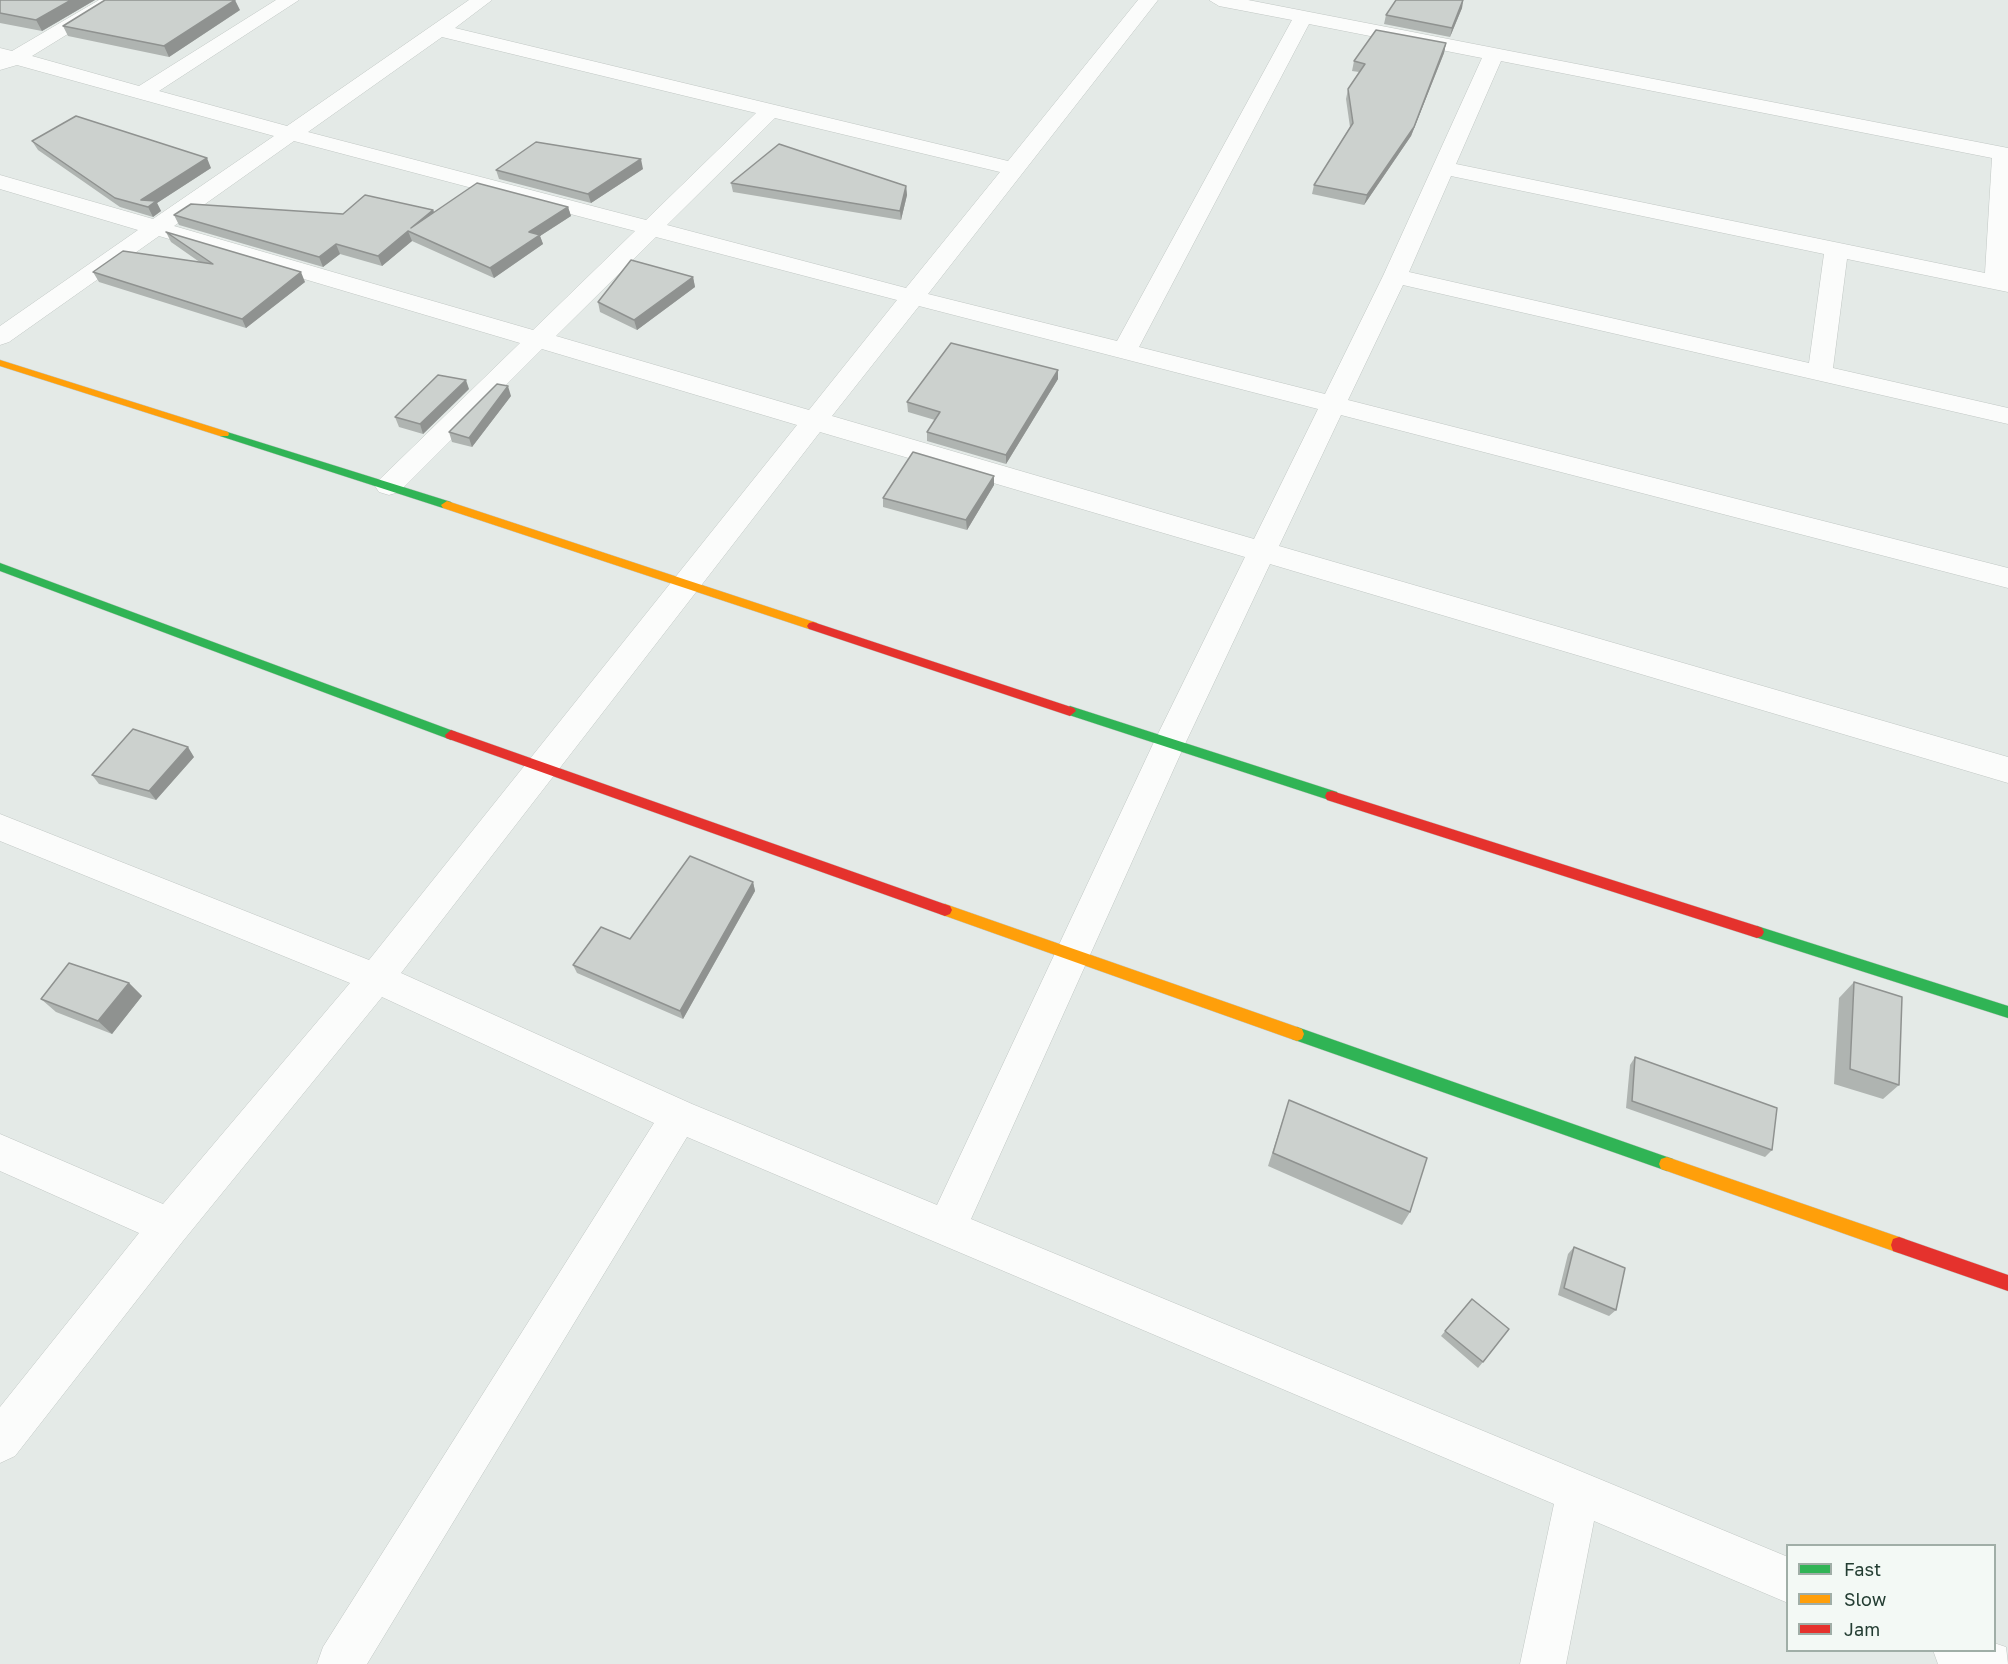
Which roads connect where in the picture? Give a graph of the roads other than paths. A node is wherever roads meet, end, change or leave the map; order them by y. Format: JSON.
{"nodes":[{"id":1,"x":113,"y":0,"type":"edge"},
{"id":2,"x":289,"y":0,"type":"edge"},
{"id":3,"x":482,"y":0,"type":"edge"},
{"id":4,"x":1148,"y":0,"type":"edge"},
{"id":5,"x":1219,"y":0,"type":"edge"},
{"id":6,"x":1303,"y":16,"type":"junction"},
{"id":7,"x":438,"y":30,"type":"junction"},
{"id":8,"x":1494,"y":54,"type":"junction"},
{"id":9,"x":5,"y":60,"type":"edge"},
{"id":10,"x":143,"y":92,"type":"junction"},
{"id":11,"x":770,"y":111,"type":"junction"},
{"id":12,"x":288,"y":133,"type":"junction"},
{"id":13,"x":2006,"y":154,"type":"edge"},
{"id":14,"x":1444,"y":168,"type":"junction"},
{"id":15,"x":1014,"y":169,"type":"junction"},
{"id":16,"x":0,"y":182,"type":"edge"},
{"id":17,"x":155,"y":226,"type":"junction"},
{"id":18,"x":649,"y":228,"type":"junction"},
{"id":19,"x":1836,"y":249,"type":"junction"},
{"id":20,"x":1395,"y":276,"type":"junction"},
{"id":21,"x":2002,"y":284,"type":"edge"},
{"id":22,"x":913,"y":297,"type":"junction"},
{"id":23,"x":0,"y":337,"type":"edge"},
{"id":24,"x":538,"y":341,"type":"junction"},
{"id":25,"x":1124,"y":351,"type":"junction"},
{"id":26,"x":0,"y":363,"type":"edge"},
{"id":27,"x":1820,"y":373,"type":"junction"},
{"id":28,"x":1335,"y":404,"type":"junction"},
{"id":29,"x":2008,"y":416,"type":"edge"},
{"id":30,"x":816,"y":419,"type":"junction"},
{"id":31,"x":389,"y":486,"type":"junction"},
{"id":32,"x":1263,"y":550,"type":"junction"},
{"id":33,"x":0,"y":567,"type":"edge"},
{"id":34,"x":2008,"y":578,"type":"edge"},
{"id":35,"x":685,"y":585,"type":"junction"},
{"id":36,"x":1169,"y":744,"type":"junction"},
{"id":37,"x":539,"y":768,"type":"junction"},
{"id":38,"x":2008,"y":770,"type":"edge"},
{"id":39,"x":0,"y":827,"type":"edge"},
{"id":40,"x":1074,"y":955,"type":"junction"},
{"id":41,"x":376,"y":978,"type":"junction"},
{"id":42,"x":2008,"y":1012,"type":"edge"},
{"id":43,"x":679,"y":1116,"type":"junction"},
{"id":44,"x":0,"y":1152,"type":"edge"},
{"id":45,"x":169,"y":1227,"type":"junction"},
{"id":46,"x":946,"y":1229,"type":"junction"},
{"id":47,"x":2008,"y":1282,"type":"edge"},
{"id":48,"x":0,"y":1441,"type":"edge"},
{"id":49,"x":1578,"y":1493,"type":"junction"},
{"id":50,"x":1786,"y":1579,"type":"edge"},
{"id":51,"x":1961,"y":1652,"type":"edge"},
{"id":52,"x":340,"y":1664,"type":"edge"},
{"id":53,"x":1543,"y":1664,"type":"edge"},
{"id":54,"x":1989,"y":1664,"type":"edge"}],
"edges":[{"from":1,"to":9,"type":"street"},
{"from":2,"to":10,"type":"street"},
{"from":3,"to":7,"type":"street"},
{"from":4,"to":15,"type":"street"},
{"from":5,"to":6,"type":"street"},
{"from":6,"to":8,"type":"street"},
{"from":6,"to":25,"type":"street"},
{"from":7,"to":11,"type":"street"},
{"from":7,"to":12,"type":"street"},
{"from":8,"to":13,"type":"street"},
{"from":8,"to":14,"type":"street"},
{"from":9,"to":10,"type":"street"},
{"from":10,"to":12,"type":"street"},
{"from":11,"to":15,"type":"street"},
{"from":11,"to":18,"type":"street"},
{"from":12,"to":17,"type":"street"},
{"from":12,"to":18,"type":"street"},
{"from":13,"to":21,"type":"street"},
{"from":14,"to":19,"type":"street"},
{"from":14,"to":20,"type":"street"},
{"from":15,"to":22,"type":"street"},
{"from":16,"to":17,"type":"street"},
{"from":17,"to":23,"type":"street"},
{"from":17,"to":24,"type":"street"},
{"from":18,"to":22,"type":"street"},
{"from":18,"to":24,"type":"street"},
{"from":19,"to":21,"type":"street"},
{"from":19,"to":27,"type":"street"},
{"from":20,"to":27,"type":"street"},
{"from":20,"to":28,"type":"street"},
{"from":22,"to":25,"type":"street"},
{"from":22,"to":30,"type":"street"},
{"from":24,"to":30,"type":"street"},
{"from":24,"to":31,"type":"street"},
{"from":25,"to":28,"type":"street"},
{"from":26,"to":31,"type":"street"},
{"from":27,"to":29,"type":"street"},
{"from":28,"to":32,"type":"street"},
{"from":28,"to":34,"type":"street"},
{"from":30,"to":32,"type":"street"},
{"from":30,"to":35,"type":"street"},
{"from":31,"to":35,"type":"street"},
{"from":32,"to":36,"type":"street"},
{"from":32,"to":38,"type":"street"},
{"from":33,"to":37,"type":"street"},
{"from":35,"to":36,"type":"street"},
{"from":35,"to":37,"type":"street"},
{"from":36,"to":40,"type":"street"},
{"from":36,"to":42,"type":"street"},
{"from":37,"to":40,"type":"street"},
{"from":37,"to":41,"type":"street"},
{"from":39,"to":41,"type":"street"},
{"from":40,"to":46,"type":"street"},
{"from":40,"to":47,"type":"street"},
{"from":41,"to":43,"type":"street"},
{"from":41,"to":45,"type":"street"},
{"from":43,"to":46,"type":"street"},
{"from":43,"to":52,"type":"street"},
{"from":44,"to":45,"type":"street"},
{"from":45,"to":48,"type":"street"},
{"from":46,"to":49,"type":"street"},
{"from":49,"to":50,"type":"street"},
{"from":49,"to":53,"type":"street"},
{"from":51,"to":54,"type":"street"}]}
